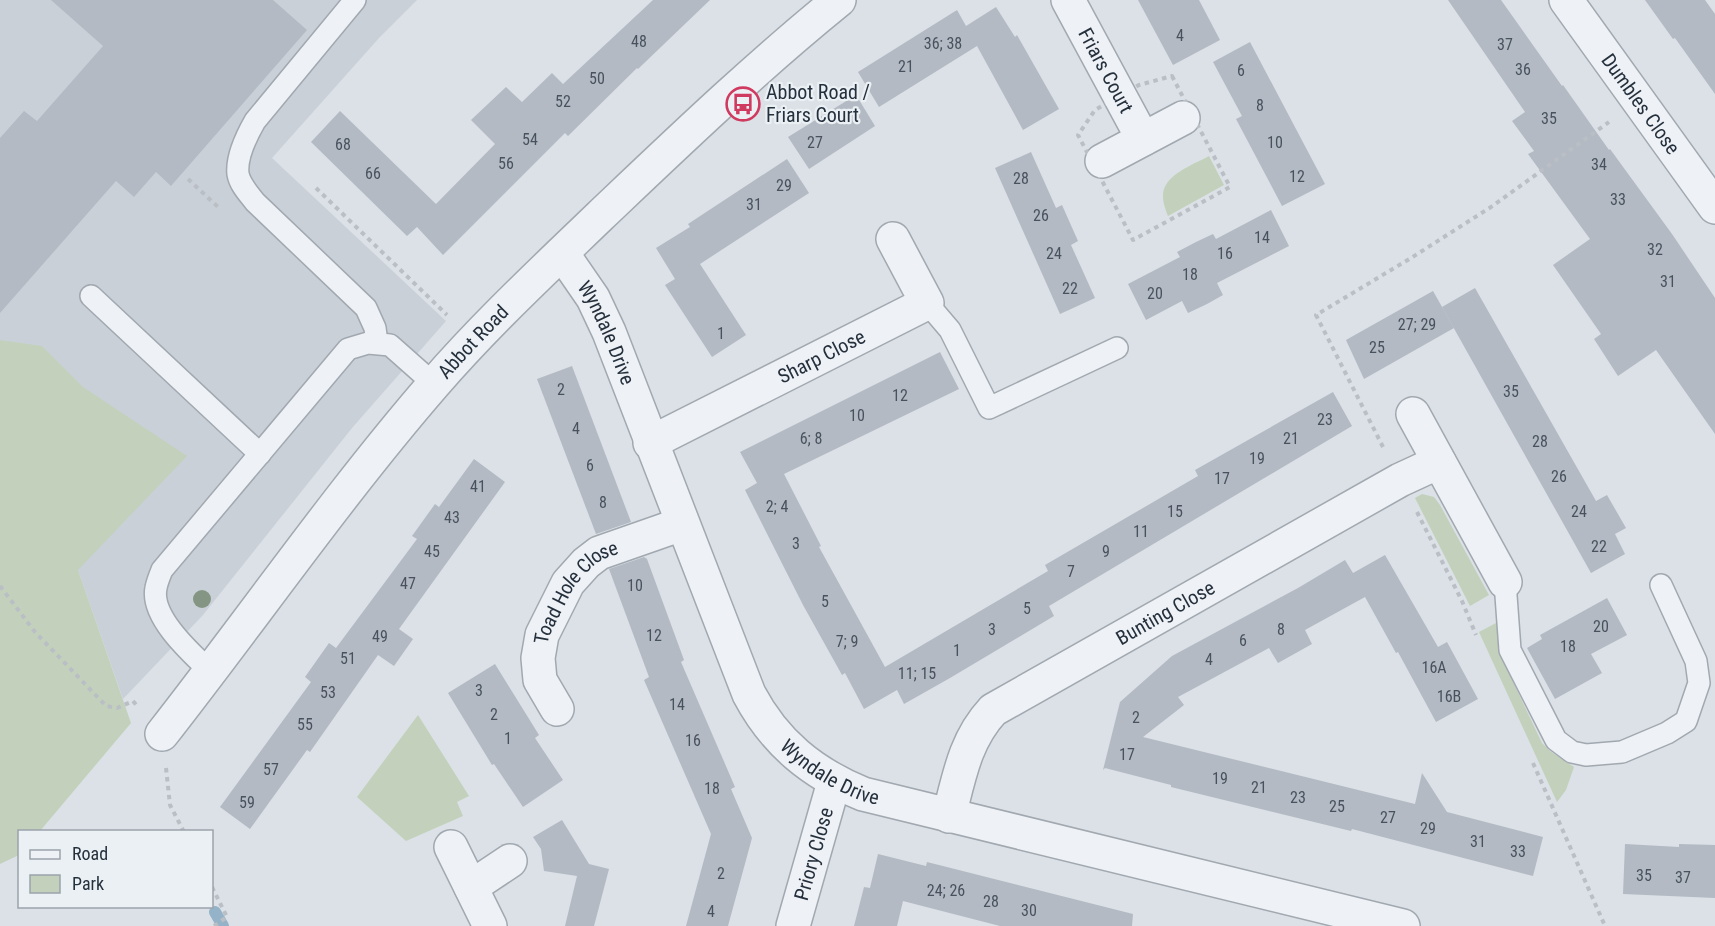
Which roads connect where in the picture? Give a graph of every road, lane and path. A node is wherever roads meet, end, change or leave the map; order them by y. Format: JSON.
{"nodes":[{"id":1,"x":355,"y":0,"type":"edge"},
{"id":2,"x":839,"y":0,"type":"edge"},
{"id":3,"x":1068,"y":0,"type":"edge"},
{"id":4,"x":1566,"y":0,"type":"edge"},
{"id":5,"x":1639,"y":101,"type":"junction"},
{"id":6,"x":1183,"y":118,"type":"dead end"},
{"id":7,"x":1143,"y":139,"type":"junction"},
{"id":8,"x":1102,"y":161,"type":"dead end"},
{"id":9,"x":316,"y":188,"type":"dead end"},
{"id":10,"x":1715,"y":207,"type":"edge"},
{"id":11,"x":893,"y":239,"type":"dead end"},
{"id":12,"x":562,"y":253,"type":"junction"},
{"id":13,"x":91,"y":296,"type":"dead end"},
{"id":14,"x":927,"y":303,"type":"junction"},
{"id":15,"x":474,"y":341,"type":"junction"},
{"id":16,"x":377,"y":343,"type":"junction"},
{"id":17,"x":1117,"y":348,"type":"dead end"},
{"id":18,"x":434,"y":384,"type":"junction"},
{"id":19,"x":1413,"y":414,"type":"dead end"},
{"id":20,"x":650,"y":443,"type":"junction"},
{"id":21,"x":260,"y":454,"type":"junction"},
{"id":22,"x":1439,"y":462,"type":"junction"},
{"id":23,"x":1400,"y":480,"type":"junction"},
{"id":24,"x":682,"y":524,"type":"junction"},
{"id":25,"x":1505,"y":582,"type":"joint"},
{"id":26,"x":1661,"y":585,"type":"dead end"},
{"id":27,"x":0,"y":586,"type":"edge"},
{"id":28,"x":1476,"y":636,"type":"dead end"},
{"id":29,"x":211,"y":672,"type":"junction"},
{"id":30,"x":557,"y":709,"type":"dead end"},
{"id":31,"x":162,"y":734,"type":"junction"},
{"id":32,"x":1529,"y":753,"type":"dead end"},
{"id":33,"x":834,"y":782,"type":"junction"},
{"id":34,"x":949,"y":816,"type":"junction"},
{"id":35,"x":182,"y":830,"type":"edge"},
{"id":36,"x":451,"y":847,"type":"dead end"},
{"id":37,"x":510,"y":861,"type":"dead end"},
{"id":38,"x":471,"y":887,"type":"junction"},
{"id":39,"x":213,"y":889,"type":"edge"},
{"id":40,"x":215,"y":924,"type":"edge"},
{"id":41,"x":490,"y":926,"type":"edge"},
{"id":42,"x":793,"y":926,"type":"edge"},
{"id":43,"x":1403,"y":926,"type":"edge"},
{"id":44,"x":1605,"y":926,"type":"edge"}],
"edges":[{"from":1,"to":16,"type":"lane"},
{"from":2,"to":12,"type":"street","name":"Abbot Road"},
{"from":3,"to":7,"type":"street","name":"Friars Court"},
{"from":4,"to":5,"type":"street","name":"Dumbles Close"},
{"from":5,"to":10,"type":"street","name":"Dumbles Close"},
{"from":5,"to":23,"type":"path"},
{"from":6,"to":7,"type":"street"},
{"from":7,"to":8,"type":"street"},
{"from":9,"to":15,"type":"path"},
{"from":11,"to":14,"type":"street"},
{"from":12,"to":15,"type":"street","name":"Abbot Road"},
{"from":12,"to":20,"type":"street","name":"Wyndale Drive"},
{"from":13,"to":21,"type":"lane"},
{"from":14,"to":17,"type":"lane"},
{"from":14,"to":20,"type":"street","name":"Sharp Close"},
{"from":15,"to":18,"type":"street","name":"Abbot Road"},
{"from":16,"to":18,"type":"lane"},
{"from":16,"to":21,"type":"lane"},
{"from":18,"to":29,"type":"street","name":"Abbot Road"},
{"from":19,"to":22,"type":"street"},
{"from":20,"to":24,"type":"street","name":"Wyndale Drive"},
{"from":21,"to":29,"type":"lane"},
{"from":22,"to":23,"type":"street","name":"Bunting Close"},
{"from":22,"to":25,"type":"street"},
{"from":23,"to":28,"type":"path"},
{"from":23,"to":34,"type":"street","name":"Bunting Close"},
{"from":24,"to":30,"type":"street","name":"Toad Hole Close"},
{"from":24,"to":33,"type":"street","name":"Wyndale Drive"},
{"from":25,"to":26,"type":"lane"},
{"from":27,"to":31,"type":"path"},
{"from":29,"to":31,"type":"street","name":"Abbot Road"},
{"from":31,"to":35,"type":"path"},
{"from":32,"to":44,"type":"path"},
{"from":33,"to":34,"type":"street","name":"Wyndale Drive"},
{"from":33,"to":42,"type":"street","name":"Priory Close"},
{"from":34,"to":43,"type":"street","name":"Wyndale Drive"},
{"from":36,"to":38,"type":"street"},
{"from":37,"to":38,"type":"street"},
{"from":38,"to":41,"type":"street"},
{"from":39,"to":40,"type":"path"}]}
